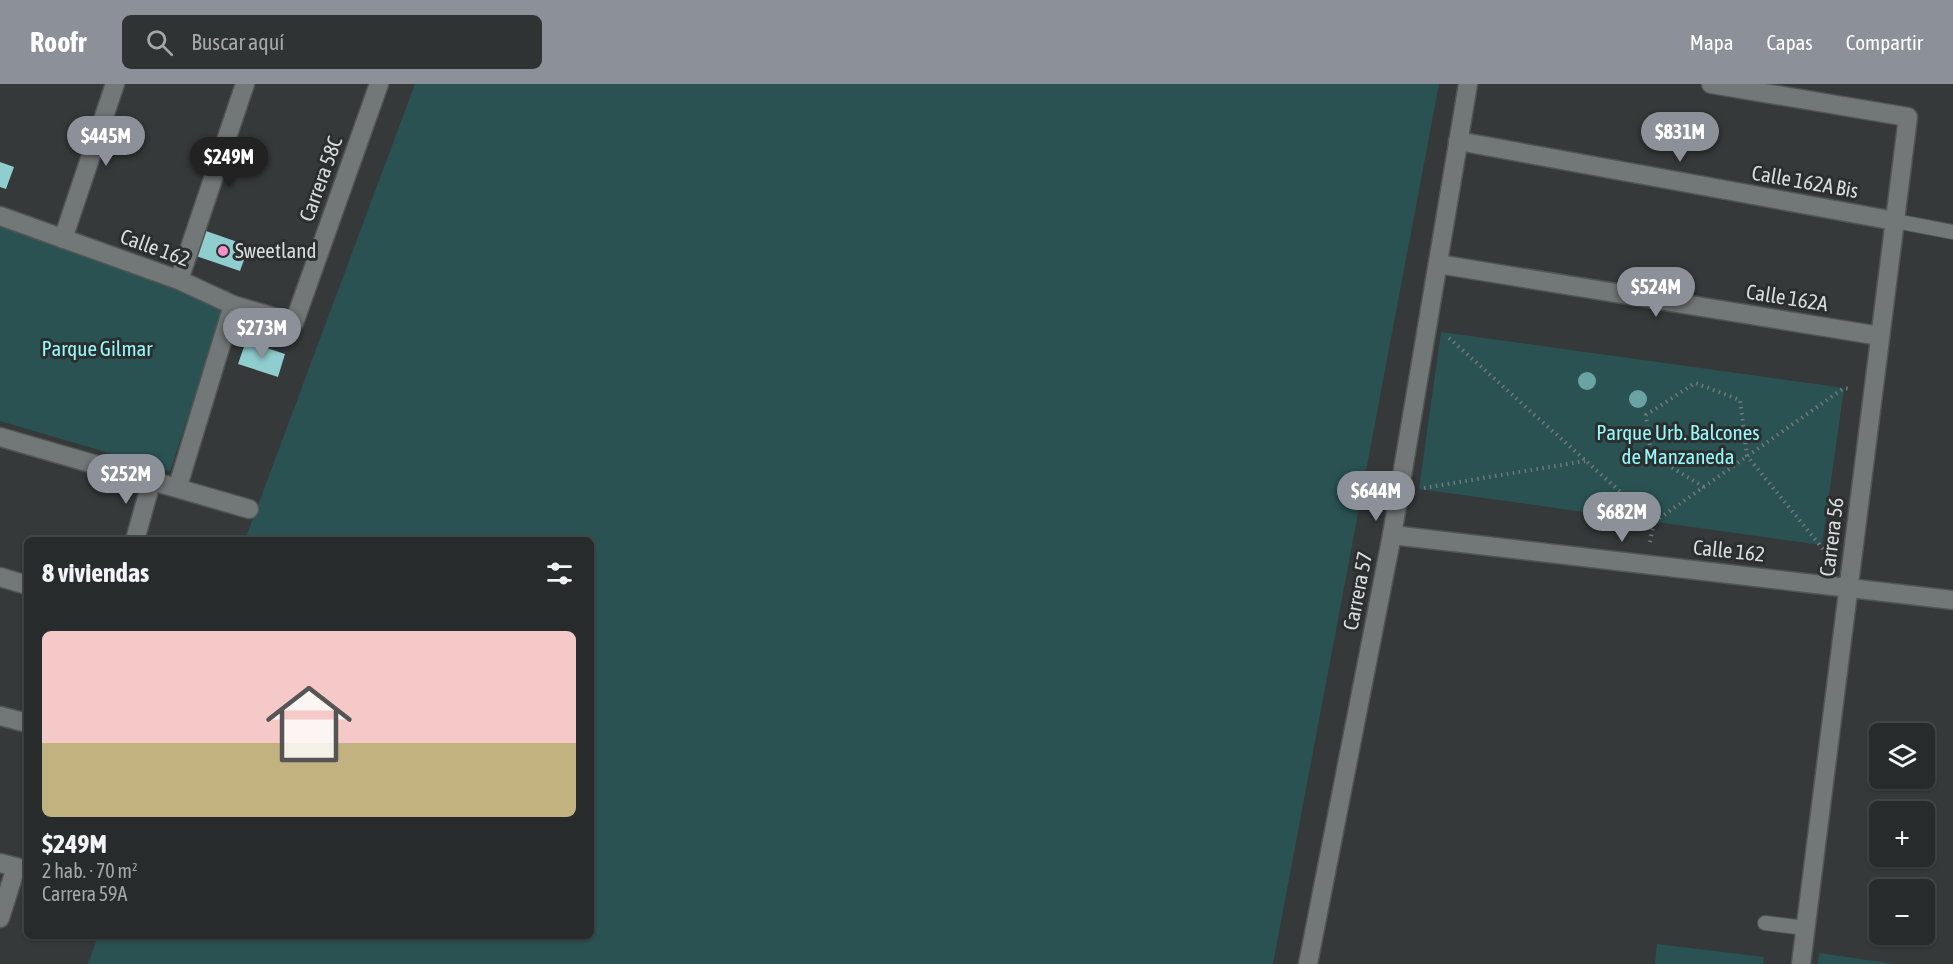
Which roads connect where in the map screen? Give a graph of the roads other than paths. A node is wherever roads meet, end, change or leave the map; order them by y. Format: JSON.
{"nodes":[{"id":1,"x":115,"y":84,"type":"edge"},
{"id":2,"x":245,"y":84,"type":"edge"},
{"id":3,"x":379,"y":84,"type":"edge"},
{"id":4,"x":1468,"y":84,"type":"edge"},
{"id":5,"x":1711,"y":84,"type":"edge"},
{"id":6,"x":1458,"y":141,"type":"junction"},
{"id":7,"x":0,"y":216,"type":"edge"},
{"id":8,"x":1895,"y":221,"type":"junction"},
{"id":9,"x":1953,"y":232,"type":"edge"},
{"id":10,"x":63,"y":239,"type":"junction"},
{"id":11,"x":1438,"y":264,"type":"junction"},
{"id":12,"x":179,"y":280,"type":"junction"},
{"id":13,"x":233,"y":305,"type":"junction"},
{"id":14,"x":294,"y":323,"type":"joint"},
{"id":15,"x":1880,"y":336,"type":"junction"},
{"id":16,"x":0,"y":437,"type":"edge"},
{"id":17,"x":152,"y":479,"type":"junction"},
{"id":18,"x":178,"y":486,"type":"junction"},
{"id":19,"x":249,"y":508,"type":"dead end"},
{"id":20,"x":1392,"y":535,"type":"junction"},
{"id":21,"x":136,"y":537,"type":"edge"},
{"id":22,"x":0,"y":577,"type":"edge"},
{"id":23,"x":24,"y":584,"type":"edge"},
{"id":24,"x":1848,"y":587,"type":"junction"},
{"id":25,"x":1953,"y":600,"type":"edge"},
{"id":26,"x":0,"y":716,"type":"edge"},
{"id":27,"x":24,"y":722,"type":"edge"},
{"id":28,"x":14,"y":866,"type":"edge"},
{"id":29,"x":0,"y":918,"type":"edge"},
{"id":30,"x":1765,"y":923,"type":"dead end"},
{"id":31,"x":1805,"y":928,"type":"junction"},
{"id":32,"x":1308,"y":964,"type":"edge"},
{"id":33,"x":1801,"y":964,"type":"edge"}],
"edges":[{"from":1,"to":10,"type":"street"},
{"from":2,"to":12,"type":"street"},
{"from":3,"to":14,"type":"street","name":"Carrera 58C"},
{"from":4,"to":6,"type":"street","name":"Carrera 57"},
{"from":5,"to":8,"type":"street","name":"Carrera 56"},
{"from":6,"to":8,"type":"street","name":"Calle 162A Bis"},
{"from":6,"to":11,"type":"street","name":"Carrera 57"},
{"from":7,"to":10,"type":"street","name":"Calle 162"},
{"from":8,"to":9,"type":"lane"},
{"from":8,"to":15,"type":"street","name":"Carrera 56"},
{"from":10,"to":12,"type":"street","name":"Calle 162"},
{"from":11,"to":15,"type":"street","name":"Calle 162A"},
{"from":11,"to":20,"type":"street","name":"Carrera 57"},
{"from":12,"to":13,"type":"street","name":"Calle 162"},
{"from":13,"to":14,"type":"street","name":"Calle 162"},
{"from":13,"to":18,"type":"street"},
{"from":15,"to":24,"type":"street","name":"Carrera 56"},
{"from":16,"to":17,"type":"street"},
{"from":17,"to":18,"type":"street"},
{"from":17,"to":21,"type":"street"},
{"from":18,"to":19,"type":"street"},
{"from":20,"to":24,"type":"street","name":"Calle 162"},
{"from":20,"to":32,"type":"street","name":"Carrera 57"},
{"from":22,"to":23,"type":"street"},
{"from":24,"to":25,"type":"street","name":"Calle 162"},
{"from":24,"to":31,"type":"street","name":"Carrera 56"},
{"from":26,"to":27,"type":"street"},
{"from":28,"to":29,"type":"street"},
{"from":30,"to":31,"type":"lane"},
{"from":31,"to":33,"type":"street","name":"Carrera 56"}]}
